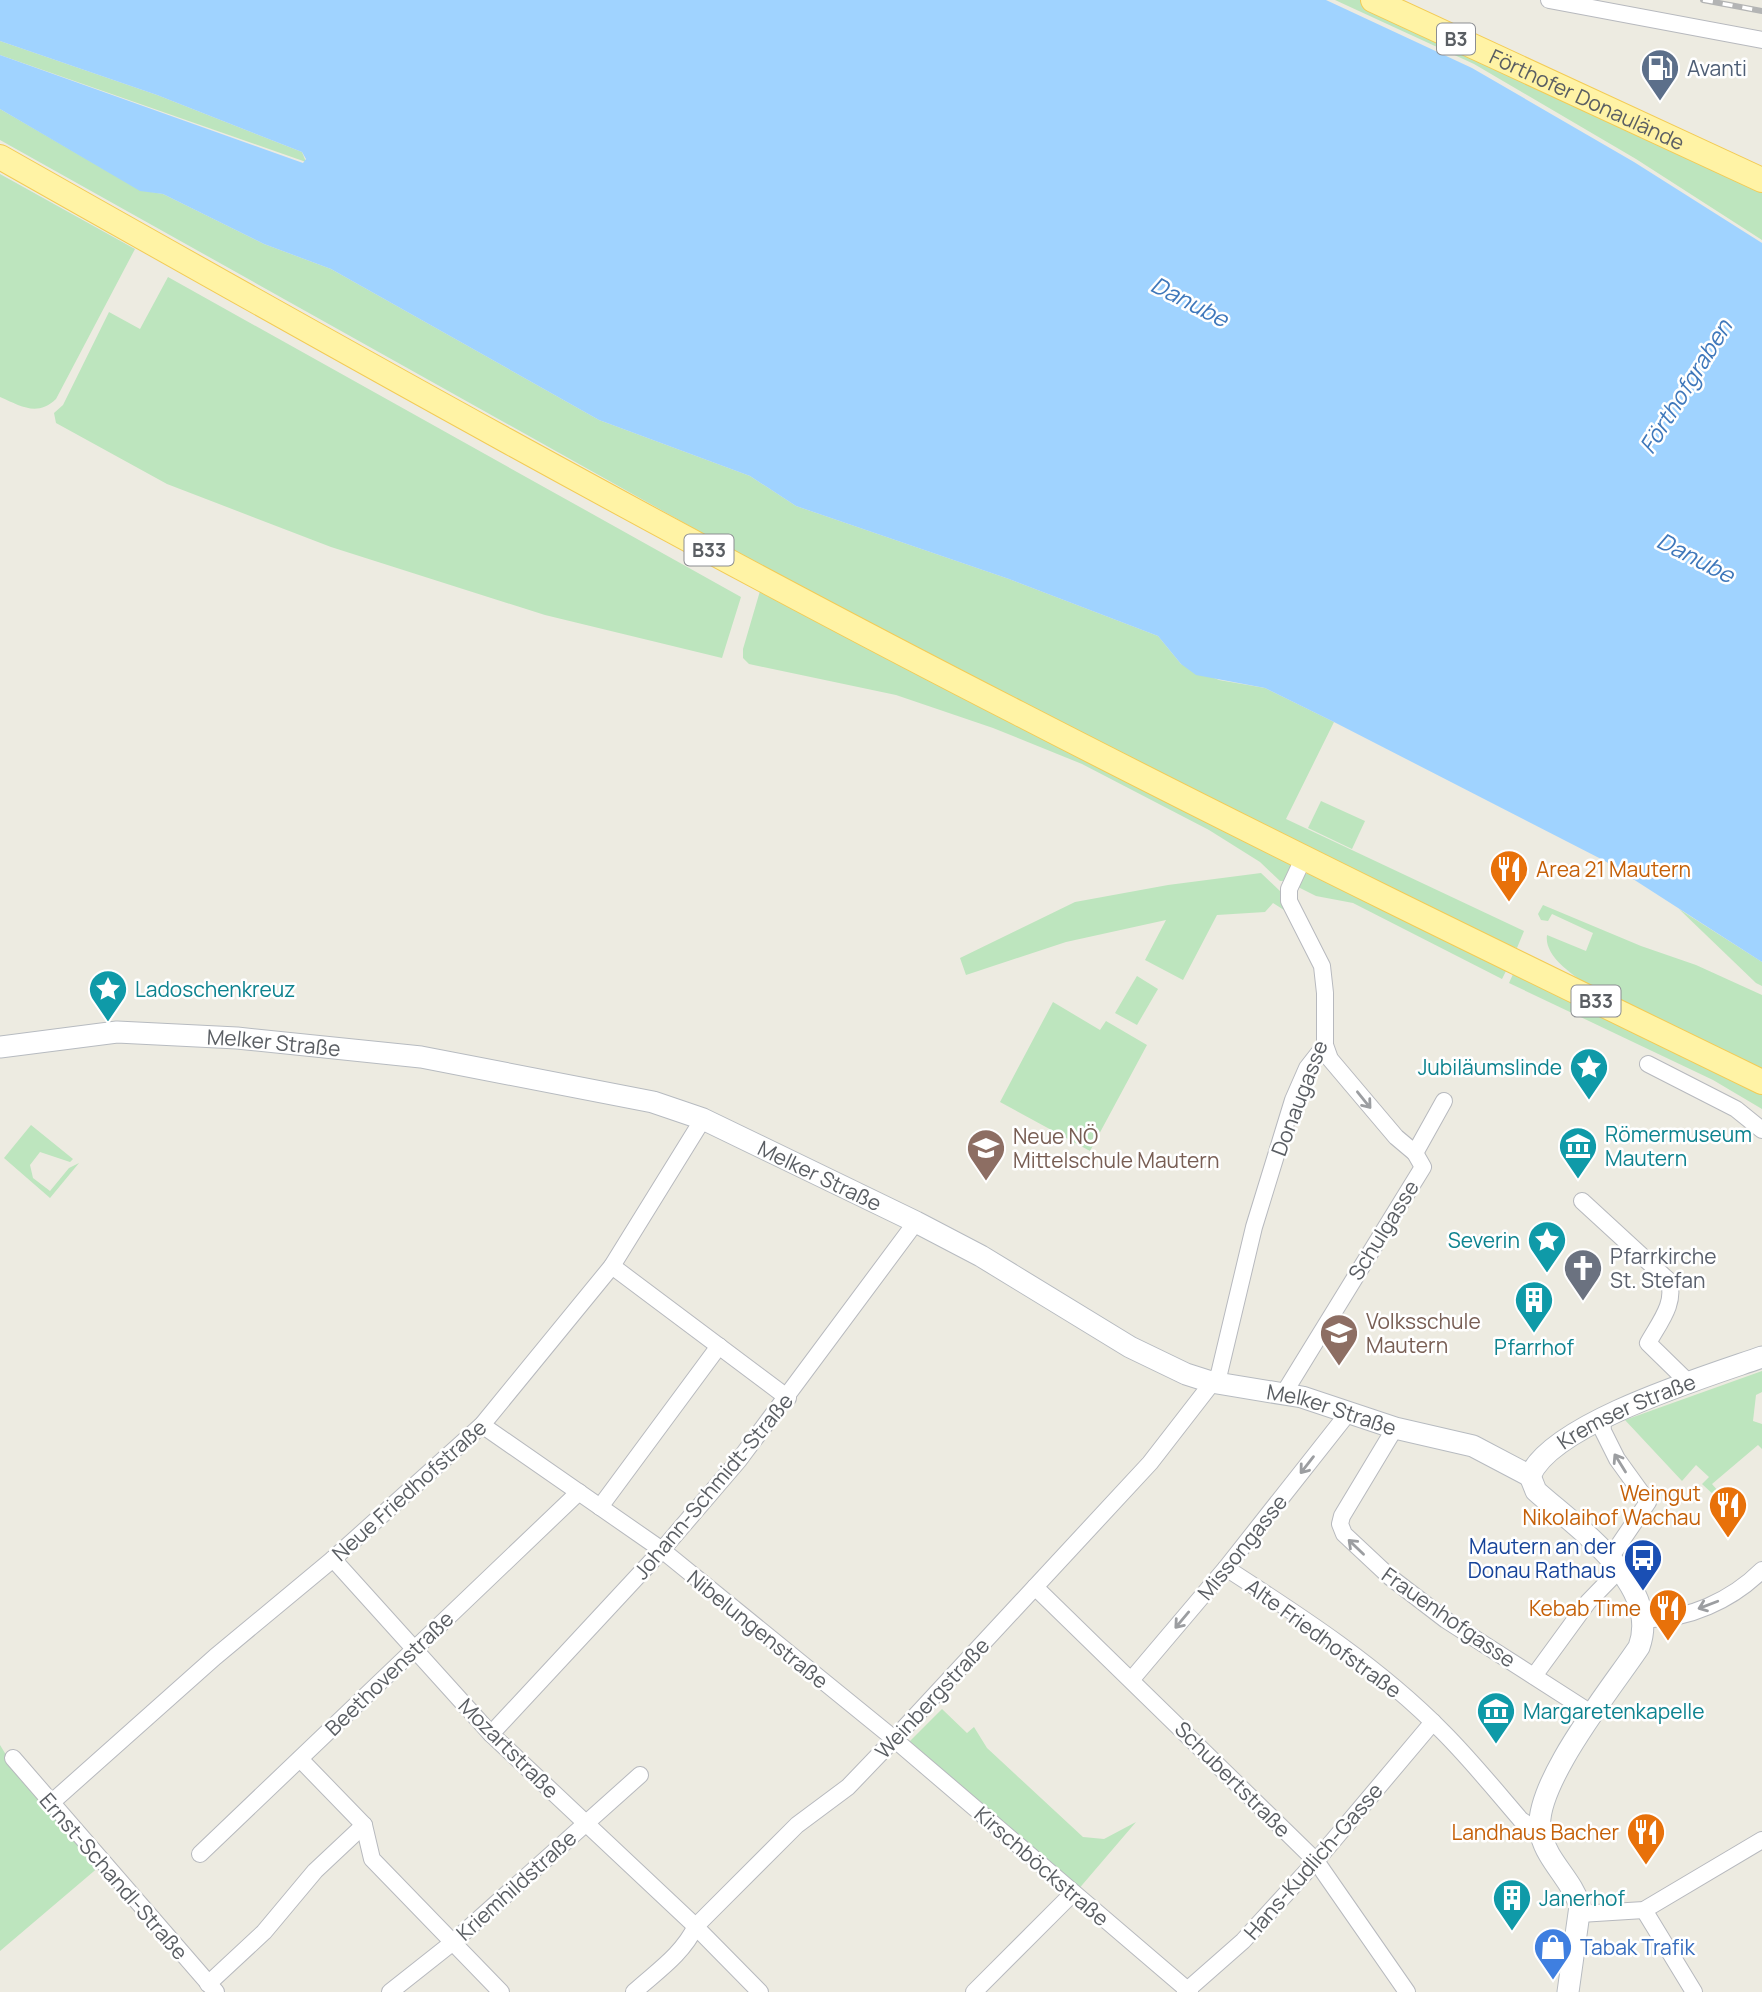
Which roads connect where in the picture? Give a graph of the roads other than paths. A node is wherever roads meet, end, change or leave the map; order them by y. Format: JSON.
{"nodes":[{"id":1,"x":1373,"y":0,"type":"edge"},
{"id":2,"x":1549,"y":0,"type":"edge"},
{"id":3,"x":1762,"y":40,"type":"edge"},
{"id":4,"x":0,"y":157,"type":"edge"},
{"id":5,"x":1762,"y":180,"type":"edge"},
{"id":6,"x":1304,"y":857,"type":"junction"},
{"id":7,"x":1325,"y":1045,"type":"junction"},
{"id":8,"x":0,"y":1046,"type":"edge"},
{"id":9,"x":1648,"y":1064,"type":"dead end"},
{"id":10,"x":1762,"y":1082,"type":"edge"},
{"id":11,"x":1444,"y":1101,"type":"dead end"},
{"id":12,"x":703,"y":1119,"type":"junction"},
{"id":13,"x":1762,"y":1130,"type":"edge"},
{"id":14,"x":1415,"y":1153,"type":"junction"},
{"id":15,"x":1582,"y":1201,"type":"dead end"},
{"id":16,"x":916,"y":1222,"type":"junction"},
{"id":17,"x":612,"y":1266,"type":"junction"},
{"id":18,"x":719,"y":1346,"type":"junction"},
{"id":19,"x":1762,"y":1348,"type":"edge"},
{"id":20,"x":1762,"y":1357,"type":"edge"},
{"id":21,"x":1738,"y":1366,"type":"junction"},
{"id":22,"x":1211,"y":1382,"type":"junction"},
{"id":23,"x":1690,"y":1384,"type":"junction"},
{"id":24,"x":1284,"y":1393,"type":"junction"},
{"id":25,"x":788,"y":1398,"type":"junction"},
{"id":26,"x":1349,"y":1412,"type":"junction"},
{"id":27,"x":1602,"y":1418,"type":"junction"},
{"id":28,"x":482,"y":1426,"type":"junction"},
{"id":29,"x":1395,"y":1428,"type":"junction"},
{"id":30,"x":1530,"y":1476,"type":"junction"},
{"id":31,"x":579,"y":1492,"type":"junction"},
{"id":32,"x":600,"y":1507,"type":"junction"},
{"id":33,"x":662,"y":1550,"type":"junction"},
{"id":34,"x":333,"y":1559,"type":"junction"},
{"id":35,"x":1615,"y":1564,"type":"junction"},
{"id":36,"x":1226,"y":1568,"type":"junction"},
{"id":37,"x":1762,"y":1570,"type":"edge"},
{"id":38,"x":1035,"y":1587,"type":"junction"},
{"id":39,"x":1644,"y":1619,"type":"junction"},
{"id":40,"x":414,"y":1648,"type":"junction"},
{"id":41,"x":1534,"y":1676,"type":"junction"},
{"id":42,"x":1132,"y":1679,"type":"junction"},
{"id":43,"x":1591,"y":1713,"type":"junction"},
{"id":44,"x":1433,"y":1722,"type":"junction"},
{"id":45,"x":491,"y":1734,"type":"junction"},
{"id":46,"x":894,"y":1739,"type":"junction"},
{"id":47,"x":13,"y":1758,"type":"dead end"},
{"id":48,"x":300,"y":1759,"type":"junction"},
{"id":49,"x":640,"y":1775,"type":"dead end"},
{"id":50,"x":51,"y":1803,"type":"junction"},
{"id":51,"x":585,"y":1823,"type":"junction"},
{"id":52,"x":364,"y":1825,"type":"junction"},
{"id":53,"x":1539,"y":1826,"type":"junction"},
{"id":54,"x":1762,"y":1840,"type":"edge"},
{"id":55,"x":200,"y":1854,"type":"dead end"},
{"id":56,"x":1316,"y":1861,"type":"junction"},
{"id":57,"x":1072,"y":1894,"type":"junction"},
{"id":58,"x":1644,"y":1910,"type":"junction"},
{"id":59,"x":1580,"y":1914,"type":"junction"},
{"id":60,"x":695,"y":1926,"type":"junction"},
{"id":61,"x":452,"y":1943,"type":"junction"},
{"id":62,"x":212,"y":1988,"type":"edge"},
{"id":63,"x":1187,"y":1991,"type":"edge"},
{"id":64,"x":390,"y":1992,"type":"edge"},
{"id":65,"x":501,"y":1992,"type":"edge"},
{"id":66,"x":634,"y":1992,"type":"edge"},
{"id":67,"x":760,"y":1992,"type":"edge"},
{"id":68,"x":974,"y":1992,"type":"edge"},
{"id":69,"x":1406,"y":1992,"type":"edge"},
{"id":70,"x":1568,"y":1992,"type":"edge"},
{"id":71,"x":1694,"y":1992,"type":"edge"}],
"edges":[{"from":1,"to":5,"type":"main road","name":"Förthofer Donaulände","number":"B3"},
{"from":2,"to":3,"type":"street"},
{"from":4,"to":6,"type":"main road","number":"B33"},
{"from":6,"to":7,"type":"street","name":"Donaugasse"},
{"from":6,"to":10,"type":"main road","number":"B33"},
{"from":7,"to":14,"type":"street","name":"Schulgasse","one_way":true},
{"from":7,"to":22,"type":"street","name":"Donaugasse"},
{"from":8,"to":12,"type":"street","name":"Melker Straße"},
{"from":9,"to":13,"type":"street"},
{"from":11,"to":14,"type":"street"},
{"from":12,"to":16,"type":"street","name":"Melker Straße"},
{"from":12,"to":17,"type":"street","name":"Neue Friedhofstraße"},
{"from":14,"to":24,"type":"street","name":"Schulgasse"},
{"from":15,"to":23,"type":"street"},
{"from":16,"to":22,"type":"street","name":"Melker Straße"},
{"from":16,"to":25,"type":"street","name":"Johann-Schmidt-Straße"},
{"from":17,"to":18,"type":"street"},
{"from":17,"to":28,"type":"street","name":"Neue Friedhofstraße"},
{"from":18,"to":25,"type":"street"},
{"from":18,"to":32,"type":"street"},
{"from":19,"to":21,"type":"street","name":"Kremser Straße"},
{"from":20,"to":21,"type":"street","name":"Kremser Straße"},
{"from":21,"to":23,"type":"street","name":"Kremser Straße"},
{"from":22,"to":24,"type":"street","name":"Melker Straße"},
{"from":22,"to":38,"type":"street","name":"Weinbergstraße"},
{"from":23,"to":27,"type":"street","name":"Kremser Straße"},
{"from":24,"to":26,"type":"street","name":"Melker Straße"},
{"from":25,"to":33,"type":"street","name":"Johann-Schmidt-Straße"},
{"from":26,"to":29,"type":"street","name":"Melker Straße"},
{"from":26,"to":36,"type":"street","name":"Missongasse","one_way":true},
{"from":27,"to":30,"type":"street","name":"Kremser Straße"},
{"from":35,"to":27,"type":"street","one_way":true},
{"from":28,"to":31,"type":"street","name":"Nibelungenstraße"},
{"from":28,"to":34,"type":"street","name":"Neue Friedhofstraße"},
{"from":29,"to":30,"type":"street","name":"Melker Straße"},
{"from":41,"to":29,"type":"street","name":"Frauenhofgasse","one_way":true},
{"from":30,"to":35,"type":"street"},
{"from":31,"to":32,"type":"street","name":"Nibelungenstraße"},
{"from":31,"to":40,"type":"street","name":"Beethovenstraße"},
{"from":32,"to":33,"type":"street","name":"Nibelungenstraße"},
{"from":33,"to":45,"type":"street","name":"Johann-Schmidt-Straße"},
{"from":33,"to":46,"type":"street","name":"Nibelungenstraße"},
{"from":34,"to":40,"type":"street","name":"Mozartstraße"},
{"from":34,"to":50,"type":"street","name":"Neue Friedhofstraße"},
{"from":35,"to":39,"type":"street"},
{"from":35,"to":41,"type":"street"},
{"from":36,"to":42,"type":"street","name":"Missongasse","one_way":true},
{"from":36,"to":44,"type":"street","name":"Alte Friedhofstraße"},
{"from":37,"to":39,"type":"street","one_way":true},
{"from":38,"to":42,"type":"street","name":"Schubertstraße"},
{"from":38,"to":46,"type":"street","name":"Weinbergstraße"},
{"from":39,"to":43,"type":"street"},
{"from":40,"to":45,"type":"street","name":"Mozartstraße"},
{"from":40,"to":48,"type":"street","name":"Beethovenstraße"},
{"from":41,"to":43,"type":"street","name":"Frauenhofgasse"},
{"from":42,"to":56,"type":"street","name":"Schubertstraße"},
{"from":43,"to":53,"type":"street"},
{"from":44,"to":53,"type":"street","name":"Alte Friedhofstraße"},
{"from":44,"to":56,"type":"street","name":"Hans-Kudlich-Gasse"},
{"from":45,"to":51,"type":"street","name":"Mozartstraße"},
{"from":46,"to":57,"type":"street","name":"Kirschböckstraße"},
{"from":46,"to":60,"type":"street","name":"Weinbergstraße"},
{"from":47,"to":50,"type":"street","name":"Ernst-Schandl-Straße"},
{"from":48,"to":52,"type":"street"},
{"from":48,"to":55,"type":"street","name":"Beethovenstraße"},
{"from":49,"to":51,"type":"street","name":"Kriemhildstraße"},
{"from":50,"to":62,"type":"street","name":"Ernst-Schandl-Straße"},
{"from":51,"to":60,"type":"street","name":"Mozartstraße"},
{"from":51,"to":61,"type":"street","name":"Kriemhildstraße"},
{"from":52,"to":61,"type":"street"},
{"from":52,"to":62,"type":"street"},
{"from":53,"to":59,"type":"street"},
{"from":54,"to":58,"type":"street"},
{"from":56,"to":63,"type":"street","name":"Hans-Kudlich-Gasse"},
{"from":56,"to":69,"type":"street","name":"Schubertstraße"},
{"from":57,"to":63,"type":"street","name":"Kirschböckstraße"},
{"from":57,"to":68,"type":"street"},
{"from":58,"to":59,"type":"street"},
{"from":58,"to":71,"type":"street"},
{"from":59,"to":70,"type":"street"},
{"from":60,"to":66,"type":"street","name":"Weinbergstraße"},
{"from":60,"to":67,"type":"street","name":"Mozartstraße"},
{"from":61,"to":64,"type":"street","name":"Kriemhildstraße"},
{"from":61,"to":65,"type":"street"}]}
